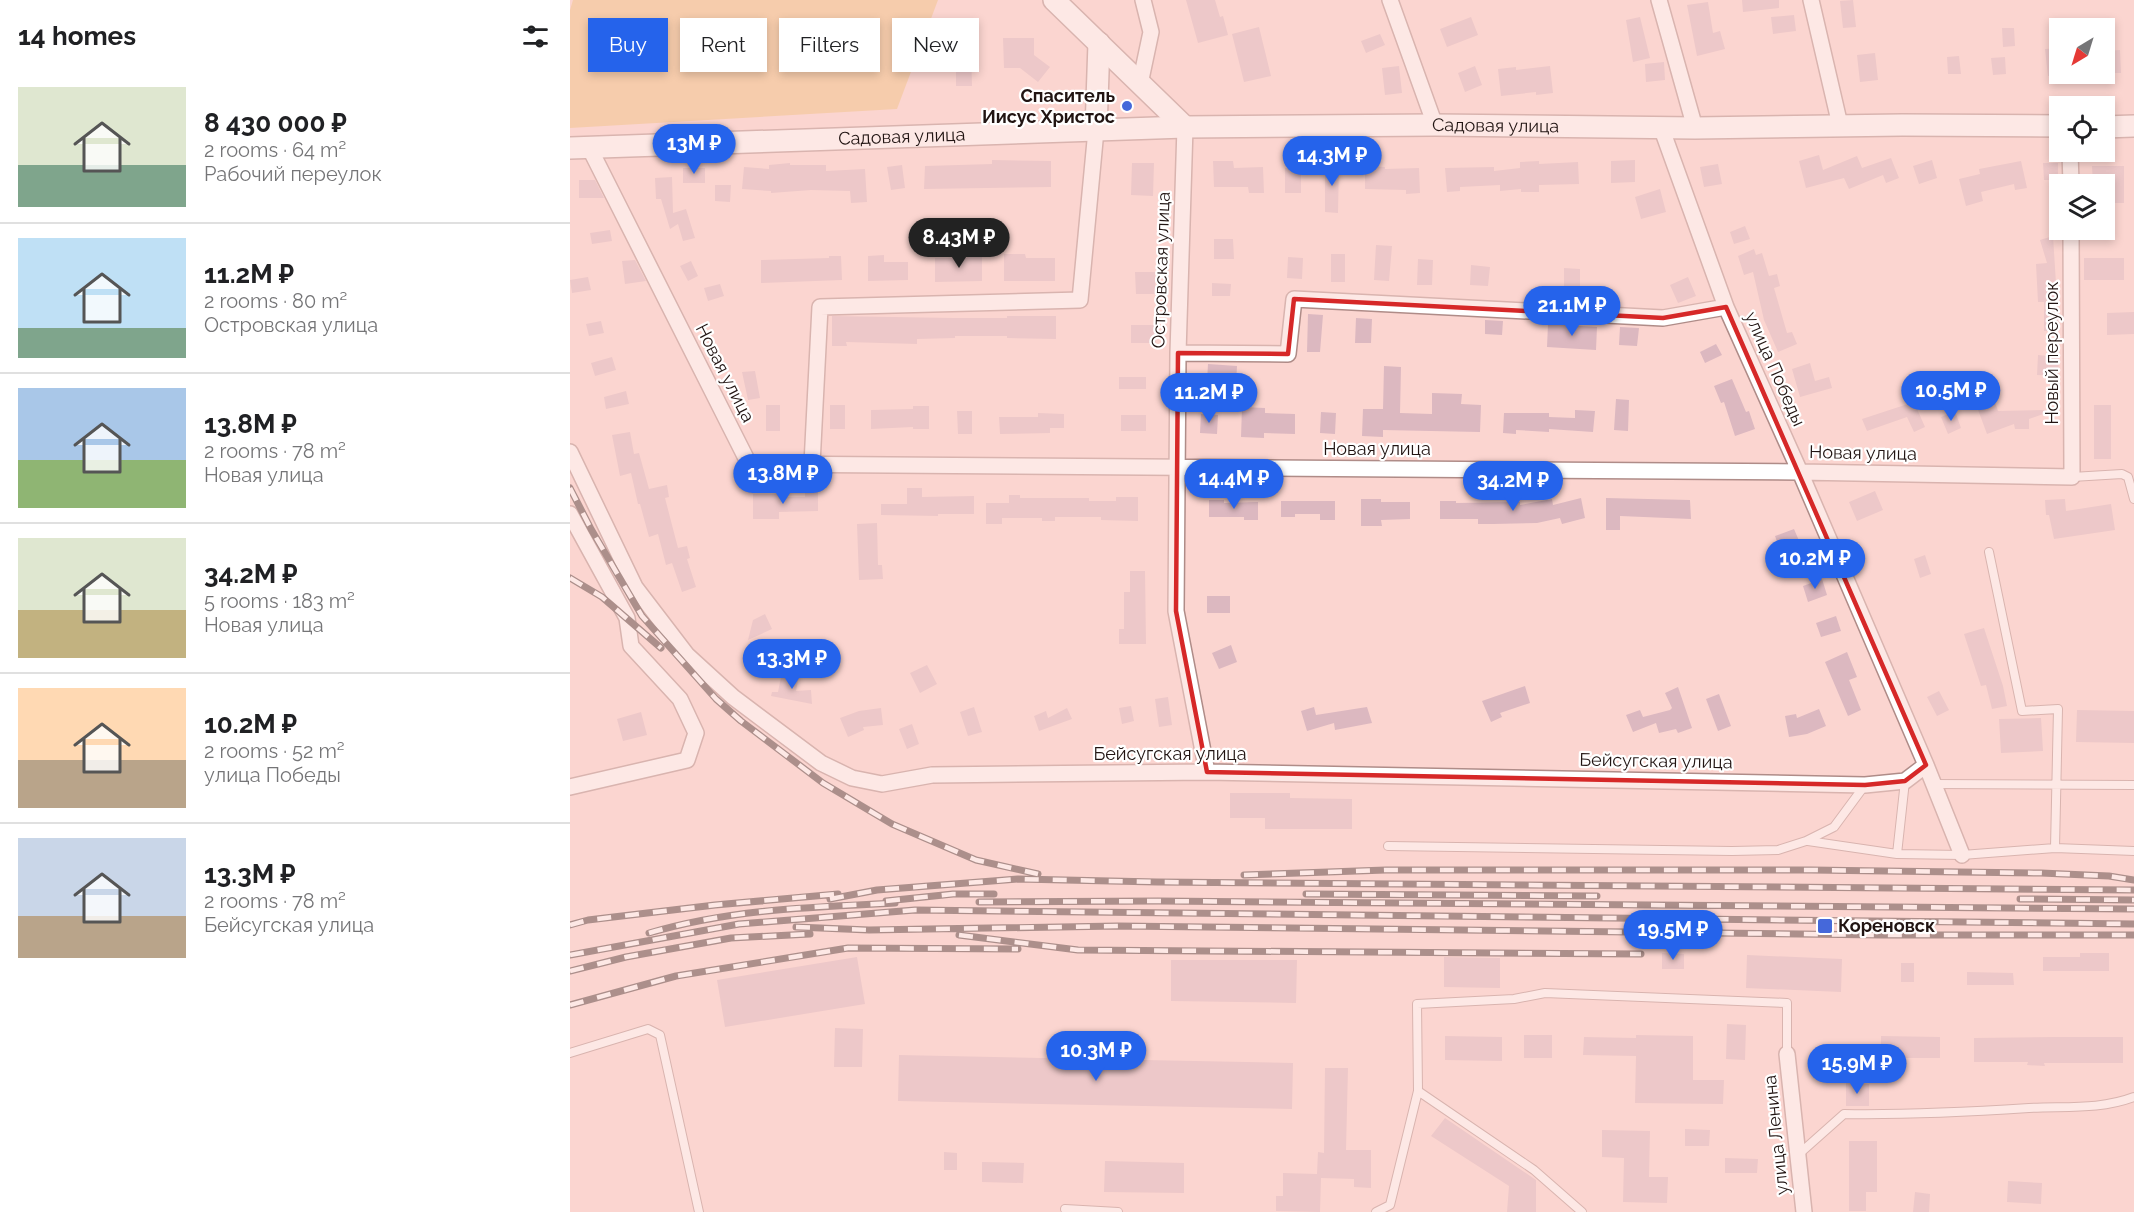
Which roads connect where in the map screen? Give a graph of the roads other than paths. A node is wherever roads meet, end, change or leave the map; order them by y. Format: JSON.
{"nodes":[{"id":1,"x":1054,"y":0,"type":"edge"},
{"id":2,"x":1143,"y":0,"type":"edge"},
{"id":3,"x":1390,"y":0,"type":"edge"},
{"id":4,"x":1659,"y":0,"type":"edge"},
{"id":5,"x":1811,"y":0,"type":"edge"},
{"id":6,"x":1099,"y":43,"type":"junction"},
{"id":7,"x":1140,"y":84,"type":"junction"},
{"id":8,"x":1436,"y":125,"type":"junction"},
{"id":9,"x":1840,"y":126,"type":"junction"},
{"id":10,"x":2049,"y":126,"type":"edge"},
{"id":11,"x":2134,"y":126,"type":"edge"},
{"id":12,"x":1185,"y":127,"type":"junction"},
{"id":13,"x":1661,"y":127,"type":"junction"},
{"id":14,"x":2115,"y":127,"type":"edge"},
{"id":15,"x":1695,"y":128,"type":"junction"},
{"id":16,"x":1096,"y":130,"type":"junction"},
{"id":17,"x":579,"y":148,"type":"edge"},
{"id":18,"x":2071,"y":240,"type":"edge"},
{"id":19,"x":1726,"y":307,"type":"junction"},
{"id":20,"x":1178,"y":353,"type":"junction"},
{"id":21,"x":570,"y":452,"type":"edge"},
{"id":22,"x":812,"y":464,"type":"junction"},
{"id":23,"x":1176,"y":467,"type":"junction"},
{"id":24,"x":1800,"y":472,"type":"junction"},
{"id":25,"x":2072,"y":477,"type":"junction"},
{"id":26,"x":2134,"y":499,"type":"edge"},
{"id":27,"x":570,"y":514,"type":"edge"},
{"id":28,"x":1989,"y":552,"type":"dead end"},
{"id":29,"x":1926,"y":765,"type":"junction"},
{"id":30,"x":1207,"y":772,"type":"junction"},
{"id":31,"x":1905,"y":782,"type":"junction"},
{"id":32,"x":1934,"y":784,"type":"junction"},
{"id":33,"x":2057,"y":784,"type":"junction"},
{"id":34,"x":1865,"y":785,"type":"junction"},
{"id":35,"x":2134,"y":785,"type":"edge"},
{"id":36,"x":570,"y":787,"type":"edge"},
{"id":37,"x":1806,"y":841,"type":"junction"},
{"id":38,"x":1388,"y":846,"type":"dead end"},
{"id":39,"x":2055,"y":848,"type":"junction"},
{"id":40,"x":2134,"y":851,"type":"edge"},
{"id":41,"x":1897,"y":854,"type":"junction"},
{"id":42,"x":1962,"y":855,"type":"junction"},
{"id":43,"x":570,"y":1053,"type":"edge"},
{"id":44,"x":1787,"y":1054,"type":"joint"},
{"id":45,"x":1418,"y":1091,"type":"junction"},
{"id":46,"x":2134,"y":1097,"type":"edge"},
{"id":47,"x":1798,"y":1155,"type":"junction"},
{"id":48,"x":1065,"y":1209,"type":"dead end"},
{"id":49,"x":699,"y":1212,"type":"edge"},
{"id":50,"x":1118,"y":1212,"type":"edge"},
{"id":51,"x":1376,"y":1212,"type":"edge"},
{"id":52,"x":1582,"y":1212,"type":"edge"},
{"id":53,"x":1804,"y":1212,"type":"edge"}],
"edges":[{"from":1,"to":6,"type":"street"},
{"from":2,"to":7,"type":"street"},
{"from":3,"to":8,"type":"street"},
{"from":4,"to":15,"type":"street"},
{"from":5,"to":9,"type":"street"},
{"from":6,"to":7,"type":"street"},
{"from":6,"to":16,"type":"street"},
{"from":7,"to":12,"type":"street"},
{"from":8,"to":12,"type":"street","name":"Садовая улица"},
{"from":8,"to":13,"type":"street","name":"Садовая улица"},
{"from":9,"to":10,"type":"street","name":"Садовая улица"},
{"from":9,"to":15,"type":"street","name":"Садовая улица"},
{"from":11,"to":14,"type":"street"},
{"from":12,"to":16,"type":"street","name":"Садовая улица"},
{"from":12,"to":20,"type":"street","name":"Островская улица"},
{"from":13,"to":15,"type":"street","name":"Садовая улица"},
{"from":13,"to":19,"type":"street","name":"улица Победы"},
{"from":16,"to":17,"type":"street","name":"Садовая улица"},
{"from":16,"to":22,"type":"street"},
{"from":17,"to":22,"type":"street","name":"Новая улица"},
{"from":18,"to":25,"type":"street","name":"Новый переулок"},
{"from":19,"to":20,"type":"street"},
{"from":19,"to":24,"type":"street","name":"улица Победы"},
{"from":20,"to":23,"type":"street","name":"Островская улица"},
{"from":21,"to":30,"type":"street","name":"Бейсугская улица"},
{"from":22,"to":23,"type":"street","name":"Новая улица"},
{"from":23,"to":24,"type":"street","name":"Новая улица"},
{"from":23,"to":30,"type":"street","name":"Островская улица"},
{"from":24,"to":25,"type":"street","name":"Новая улица"},
{"from":24,"to":29,"type":"street","name":"улица Победы"},
{"from":25,"to":26,"type":"lane"},
{"from":27,"to":36,"type":"street"},
{"from":28,"to":33,"type":"lane"},
{"from":29,"to":31,"type":"street"},
{"from":29,"to":32,"type":"street","name":"улица Победы"},
{"from":30,"to":34,"type":"street","name":"Бейсугская улица"},
{"from":31,"to":34,"type":"street","name":"Бейсугская улица"},
{"from":31,"to":41,"type":"lane"},
{"from":32,"to":33,"type":"lane"},
{"from":32,"to":42,"type":"street","name":"улица Победы"},
{"from":33,"to":35,"type":"lane"},
{"from":33,"to":39,"type":"lane"},
{"from":34,"to":37,"type":"lane"},
{"from":37,"to":38,"type":"lane"},
{"from":37,"to":41,"type":"lane"},
{"from":39,"to":40,"type":"lane"},
{"from":39,"to":42,"type":"lane"},
{"from":41,"to":42,"type":"lane"},
{"from":43,"to":49,"type":"lane"},
{"from":44,"to":45,"type":"lane"},
{"from":44,"to":47,"type":"street","name":"улица Ленина"},
{"from":45,"to":51,"type":"lane"},
{"from":45,"to":52,"type":"lane"},
{"from":46,"to":47,"type":"lane"},
{"from":47,"to":53,"type":"street","name":"улица Ленина"},
{"from":48,"to":50,"type":"lane"}]}
